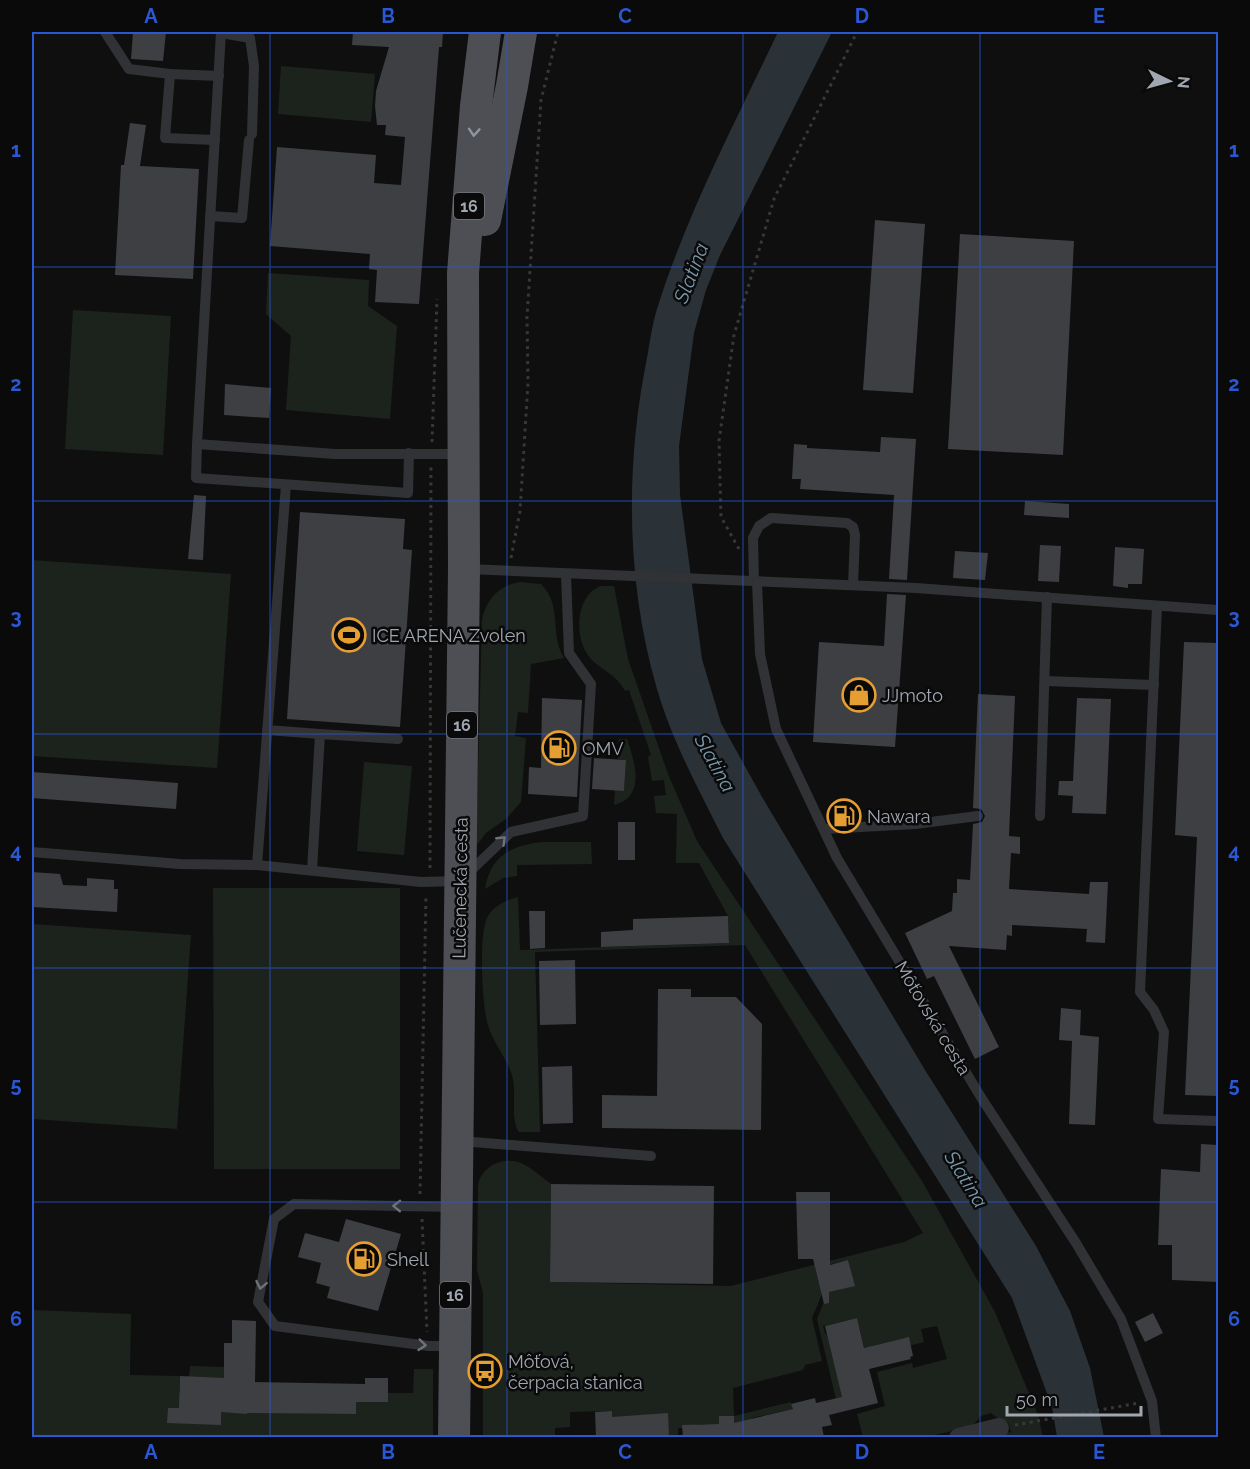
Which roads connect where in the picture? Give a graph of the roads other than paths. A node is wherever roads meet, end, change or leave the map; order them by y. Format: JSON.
{"nodes":[{"id":1,"x":105,"y":32,"type":"edge"},
{"id":2,"x":221,"y":32,"type":"edge"},
{"id":3,"x":485,"y":32,"type":"edge"},
{"id":4,"x":521,"y":32,"type":"edge"},
{"id":5,"x":170,"y":74,"type":"junction"},
{"id":6,"x":219,"y":76,"type":"junction"},
{"id":7,"x":215,"y":140,"type":"junction"},
{"id":8,"x":210,"y":216,"type":"junction"},
{"id":9,"x":465,"y":339,"type":"junction"},
{"id":10,"x":197,"y":444,"type":"junction"},
{"id":11,"x":409,"y":453,"type":"junction"},
{"id":12,"x":464,"y":454,"type":"junction"},
{"id":13,"x":286,"y":485,"type":"junction"},
{"id":14,"x":464,"y":569,"type":"junction"},
{"id":15,"x":567,"y":574,"type":"junction"},
{"id":16,"x":755,"y":581,"type":"junction"},
{"id":17,"x":853,"y":585,"type":"junction"},
{"id":18,"x":1047,"y":597,"type":"junction"},
{"id":19,"x":1156,"y":606,"type":"junction"},
{"id":20,"x":1218,"y":610,"type":"edge"},
{"id":21,"x":1045,"y":681,"type":"junction"},
{"id":22,"x":1154,"y":685,"type":"junction"},
{"id":23,"x":267,"y":730,"type":"junction"},
{"id":24,"x":320,"y":734,"type":"junction"},
{"id":25,"x":398,"y":740,"type":"dead end"},
{"id":26,"x":978,"y":816,"type":"dead end"},
{"id":27,"x":1040,"y":816,"type":"dead end"},
{"id":28,"x":824,"y":829,"type":"junction"},
{"id":29,"x":32,"y":852,"type":"edge"},
{"id":30,"x":257,"y":865,"type":"junction"},
{"id":31,"x":312,"y":870,"type":"junction"},
{"id":32,"x":445,"y":881,"type":"junction"},
{"id":33,"x":1218,"y":1121,"type":"edge"},
{"id":34,"x":457,"y":1141,"type":"junction"},
{"id":35,"x":651,"y":1156,"type":"dead end"},
{"id":36,"x":456,"y":1207,"type":"junction"},
{"id":37,"x":442,"y":1346,"type":"junction"},
{"id":38,"x":999,"y":1428,"type":"road end"},
{"id":39,"x":454,"y":1437,"type":"edge"},
{"id":40,"x":959,"y":1437,"type":"edge"},
{"id":41,"x":1156,"y":1437,"type":"edge"}],
"edges":[{"from":1,"to":5,"type":"lane"},
{"from":2,"to":6,"type":"lane"},
{"from":2,"to":8,"type":"lane"},
{"from":3,"to":9,"type":"main road","name":"Lučenecká cesta","number":"16","one_way":true},
{"from":4,"to":9,"type":"main road","name":"Lučenecká cesta","number":"16"},
{"from":5,"to":6,"type":"lane"},
{"from":5,"to":7,"type":"lane"},
{"from":6,"to":7,"type":"lane"},
{"from":7,"to":8,"type":"lane"},
{"from":8,"to":10,"type":"lane"},
{"from":9,"to":12,"type":"main road","name":"Lučenecká cesta","number":"16"},
{"from":10,"to":11,"type":"lane"},
{"from":10,"to":13,"type":"lane"},
{"from":11,"to":12,"type":"lane"},
{"from":11,"to":13,"type":"lane"},
{"from":12,"to":14,"type":"main road","name":"Lučenecká cesta","number":"16"},
{"from":13,"to":23,"type":"lane"},
{"from":14,"to":15,"type":"lane"},
{"from":14,"to":32,"type":"main road","name":"Lučenecká cesta","number":"16"},
{"from":15,"to":16,"type":"lane"},
{"from":32,"to":15,"type":"lane","one_way":true},
{"from":16,"to":17,"type":"lane"},
{"from":16,"to":17,"type":"lane","name":"Môťovská cesta"},
{"from":16,"to":28,"type":"lane","name":"Môťovská cesta"},
{"from":17,"to":18,"type":"lane"},
{"from":18,"to":19,"type":"lane"},
{"from":18,"to":21,"type":"lane"},
{"from":19,"to":20,"type":"lane"},
{"from":19,"to":22,"type":"lane"},
{"from":21,"to":22,"type":"lane"},
{"from":21,"to":27,"type":"lane"},
{"from":22,"to":33,"type":"lane"},
{"from":23,"to":24,"type":"lane"},
{"from":23,"to":30,"type":"lane"},
{"from":24,"to":25,"type":"lane"},
{"from":24,"to":31,"type":"lane"},
{"from":26,"to":28,"type":"lane"},
{"from":28,"to":41,"type":"lane","name":"Môťovská cesta"},
{"from":29,"to":30,"type":"lane"},
{"from":30,"to":31,"type":"lane"},
{"from":31,"to":32,"type":"lane"},
{"from":32,"to":34,"type":"main road","name":"Lučenecká cesta","number":"16"},
{"from":34,"to":35,"type":"lane"},
{"from":34,"to":36,"type":"main road","name":"Lučenecká cesta","number":"16"},
{"from":36,"to":37,"type":"main road","name":"Lučenecká cesta","number":"16"},
{"from":36,"to":37,"type":"lane","one_way":true},
{"from":37,"to":39,"type":"main road","name":"Lučenecká cesta","number":"16"},
{"from":38,"to":40,"type":"street"}]}
